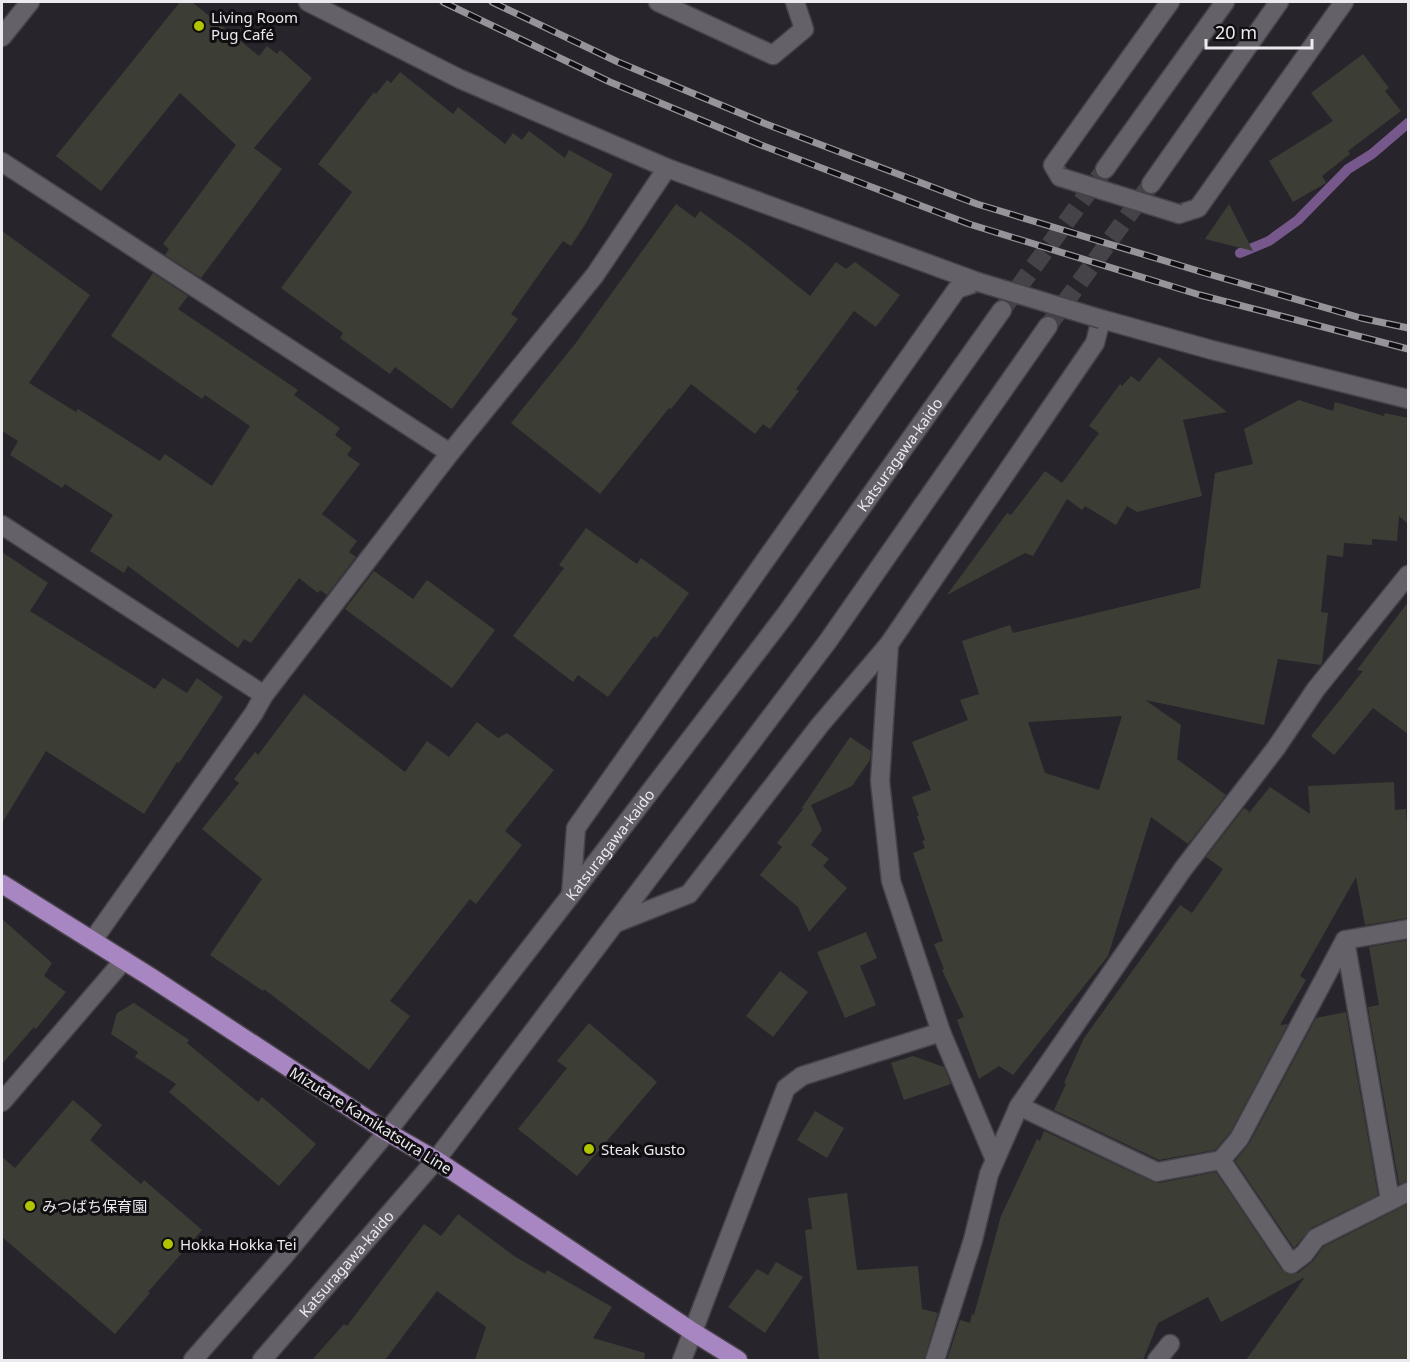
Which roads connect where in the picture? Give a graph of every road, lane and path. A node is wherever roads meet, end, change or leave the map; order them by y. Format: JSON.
{"nodes":[{"id":1,"x":30,"y":2,"type":"edge"},
{"id":2,"x":308,"y":2,"type":"edge"},
{"id":3,"x":658,"y":2,"type":"edge"},
{"id":4,"x":795,"y":2,"type":"edge"},
{"id":5,"x":1170,"y":2,"type":"edge"},
{"id":6,"x":1225,"y":2,"type":"edge"},
{"id":7,"x":1279,"y":2,"type":"edge"},
{"id":8,"x":1344,"y":2,"type":"edge"},
{"id":9,"x":2,"y":37,"type":"edge"},
{"id":10,"x":2,"y":162,"type":"edge"},
{"id":11,"x":667,"y":168,"type":"junction"},
{"id":12,"x":1105,"y":170,"type":"tunnel mouth"},
{"id":13,"x":1151,"y":184,"type":"tunnel mouth"},
{"id":14,"x":978,"y":282,"type":"junction"},
{"id":15,"x":1002,"y":310,"type":"tunnel mouth"},
{"id":16,"x":1101,"y":319,"type":"junction"},
{"id":17,"x":1048,"y":326,"type":"tunnel mouth"},
{"id":18,"x":1408,"y":399,"type":"edge"},
{"id":19,"x":450,"y":453,"type":"junction"},
{"id":20,"x":2,"y":525,"type":"edge"},
{"id":21,"x":1408,"y":575,"type":"edge"},
{"id":22,"x":889,"y":644,"type":"junction"},
{"id":23,"x":264,"y":695,"type":"junction"},
{"id":24,"x":2,"y":884,"type":"edge"},
{"id":25,"x":571,"y":895,"type":"junction"},
{"id":26,"x":614,"y":924,"type":"junction"},
{"id":27,"x":1408,"y":929,"type":"edge"},
{"id":28,"x":93,"y":940,"type":"junction"},
{"id":29,"x":1345,"y":940,"type":"junction"},
{"id":30,"x":124,"y":960,"type":"junction"},
{"id":31,"x":941,"y":1032,"type":"junction"},
{"id":32,"x":2,"y":1102,"type":"edge"},
{"id":33,"x":1019,"y":1106,"type":"junction"},
{"id":34,"x":387,"y":1132,"type":"junction"},
{"id":35,"x":436,"y":1160,"type":"junction"},
{"id":36,"x":995,"y":1160,"type":"junction"},
{"id":37,"x":1221,"y":1160,"type":"junction"},
{"id":38,"x":1408,"y":1192,"type":"edge"},
{"id":39,"x":1390,"y":1200,"type":"junction"},
{"id":40,"x":693,"y":1332,"type":"junction"},
{"id":41,"x":1170,"y":1344,"type":"dead end"},
{"id":42,"x":193,"y":1360,"type":"edge"},
{"id":43,"x":262,"y":1360,"type":"edge"},
{"id":44,"x":682,"y":1360,"type":"edge"},
{"id":45,"x":738,"y":1360,"type":"edge"},
{"id":46,"x":934,"y":1360,"type":"edge"},
{"id":47,"x":1157,"y":1360,"type":"edge"}],
"edges":[{"from":1,"to":9,"type":"street"},
{"from":2,"to":11,"type":"street"},
{"from":3,"to":4,"type":"street"},
{"from":5,"to":8,"type":"street","bridge":true},
{"from":6,"to":12,"type":"street"},
{"from":7,"to":13,"type":"street"},
{"from":10,"to":19,"type":"street"},
{"from":11,"to":14,"type":"street"},
{"from":11,"to":19,"type":"street"},
{"from":14,"to":16,"type":"street","bridge":true},
{"from":14,"to":25,"type":"street"},
{"from":15,"to":25,"type":"street","name":"Katsuragawa-kaido"},
{"from":16,"to":18,"type":"street"},
{"from":16,"to":22,"type":"street"},
{"from":17,"to":26,"type":"street","name":"Katsuragawa-kaido"},
{"from":19,"to":23,"type":"street"},
{"from":20,"to":23,"type":"street"},
{"from":21,"to":33,"type":"street"},
{"from":22,"to":26,"type":"street"},
{"from":22,"to":31,"type":"street"},
{"from":23,"to":28,"type":"street"},
{"from":24,"to":28,"type":"main road","name":"Mizutare Kamikatsura Line"},
{"from":25,"to":34,"type":"street","name":"Katsuragawa-kaido"},
{"from":26,"to":35,"type":"street","name":"Katsuragawa-kaido"},
{"from":27,"to":29,"type":"street"},
{"from":28,"to":30,"type":"main road","name":"Mizutare Kamikatsura Line"},
{"from":29,"to":37,"type":"street"},
{"from":29,"to":39,"type":"street"},
{"from":30,"to":32,"type":"street"},
{"from":30,"to":34,"type":"main road","name":"Mizutare Kamikatsura Line"},
{"from":31,"to":36,"type":"street"},
{"from":31,"to":40,"type":"street"},
{"from":33,"to":36,"type":"street"},
{"from":33,"to":37,"type":"street"},
{"from":34,"to":35,"type":"main road","name":"Mizutare Kamikatsura Line"},
{"from":34,"to":42,"type":"street","name":"Katsuragawa-kaido"},
{"from":35,"to":40,"type":"main road","name":"Mizutare Kamikatsura Line"},
{"from":35,"to":43,"type":"street","name":"Katsuragawa-kaido"},
{"from":36,"to":46,"type":"street"},
{"from":37,"to":39,"type":"street"},
{"from":38,"to":39,"type":"street"},
{"from":40,"to":44,"type":"street"},
{"from":40,"to":45,"type":"main road","name":"Mizutare Kamikatsura Line"},
{"from":41,"to":47,"type":"street"}]}
